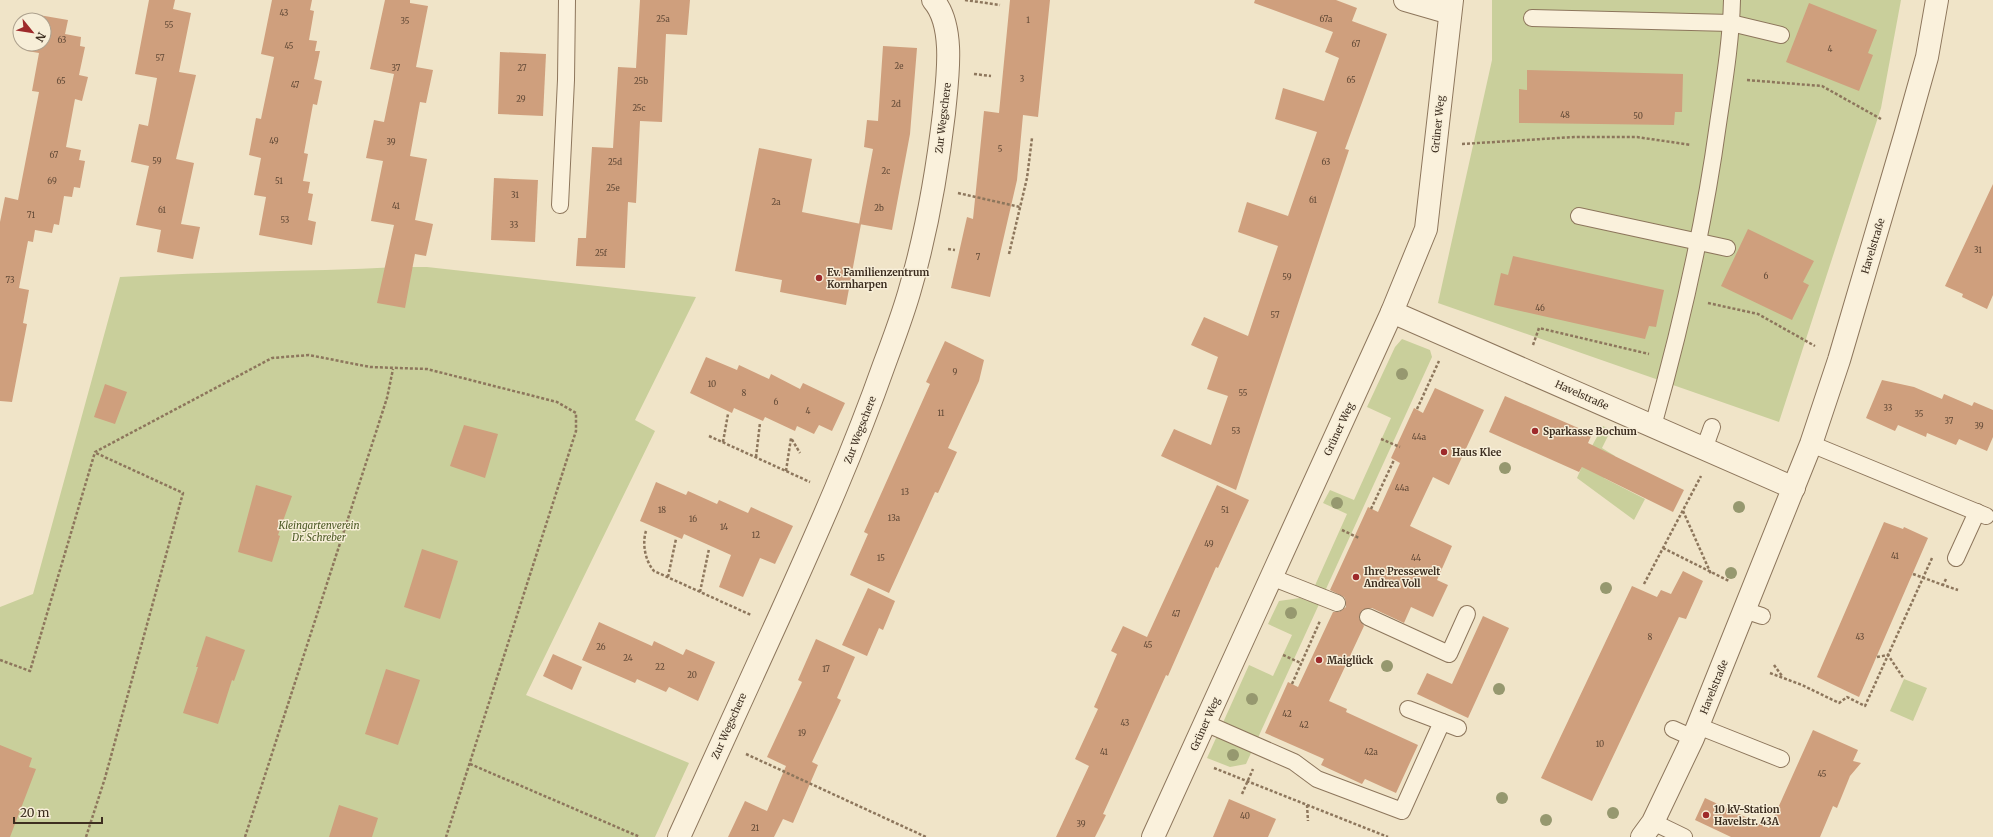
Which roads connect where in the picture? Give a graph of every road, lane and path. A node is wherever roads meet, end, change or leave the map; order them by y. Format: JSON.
{"nodes":[{"id":1,"x":568,"y":0,"type":"edge"},
{"id":2,"x":933,"y":0,"type":"edge"},
{"id":3,"x":961,"y":0,"type":"edge"},
{"id":4,"x":1404,"y":0,"type":"edge"},
{"id":5,"x":1732,"y":0,"type":"edge"},
{"id":6,"x":1937,"y":0,"type":"edge"},
{"id":7,"x":1000,"y":4,"type":"dead end"},
{"id":8,"x":1451,"y":6,"type":"edge"},
{"id":9,"x":1532,"y":18,"type":"dead end"},
{"id":10,"x":1732,"y":23,"type":"junction"},
{"id":11,"x":1781,"y":35,"type":"dead end"},
{"id":12,"x":1725,"y":79,"type":"junction"},
{"id":13,"x":1906,"y":132,"type":"junction"},
{"id":14,"x":1032,"y":138,"type":"dead end"},
{"id":15,"x":1691,"y":145,"type":"dead end"},
{"id":16,"x":1435,"y":146,"type":"junction"},
{"id":17,"x":932,"y":187,"type":"junction"},
{"id":18,"x":560,"y":205,"type":"dead end"},
{"id":19,"x":1020,"y":207,"type":"junction"},
{"id":20,"x":1579,"y":216,"type":"dead end"},
{"id":21,"x":1698,"y":242,"type":"junction"},
{"id":22,"x":1727,"y":248,"type":"dead end"},
{"id":23,"x":1009,"y":254,"type":"dead end"},
{"id":24,"x":1686,"y":298,"type":"junction"},
{"id":25,"x":1392,"y":312,"type":"junction"},
{"id":26,"x":1450,"y":337,"type":"junction"},
{"id":27,"x":1648,"y":354,"type":"dead end"},
{"id":28,"x":1839,"y":360,"type":"junction"},
{"id":29,"x":393,"y":368,"type":"junction"},
{"id":30,"x":1524,"y":370,"type":"junction"},
{"id":31,"x":1417,"y":409,"type":"dead end"},
{"id":32,"x":728,"y":414,"type":"dead end"},
{"id":33,"x":760,"y":423,"type":"dead end"},
{"id":34,"x":1653,"y":426,"type":"junction"},
{"id":35,"x":1712,"y":427,"type":"dead end"},
{"id":36,"x":709,"y":436,"type":"dead end"},
{"id":37,"x":1381,"y":439,"type":"dead end"},
{"id":38,"x":723,"y":442,"type":"junction"},
{"id":39,"x":1811,"y":444,"type":"junction"},
{"id":40,"x":1400,"y":447,"type":"dead end"},
{"id":41,"x":1708,"y":451,"type":"junction"},
{"id":42,"x":95,"y":452,"type":"junction"},
{"id":43,"x":800,"y":453,"type":"dead end"},
{"id":44,"x":756,"y":457,"type":"junction"},
{"id":45,"x":1394,"y":460,"type":"dead end"},
{"id":46,"x":786,"y":471,"type":"junction"},
{"id":47,"x":1794,"y":488,"type":"junction"},
{"id":48,"x":835,"y":494,"type":"junction"},
{"id":49,"x":1371,"y":509,"type":"dead end"},
{"id":50,"x":1683,"y":510,"type":"junction"},
{"id":51,"x":1342,"y":530,"type":"dead end"},
{"id":52,"x":646,"y":531,"type":"dead end"},
{"id":53,"x":1359,"y":538,"type":"dead end"},
{"id":54,"x":676,"y":539,"type":"dead end"},
{"id":55,"x":1663,"y":548,"type":"junction"},
{"id":56,"x":709,"y":549,"type":"dead end"},
{"id":57,"x":1932,"y":556,"type":"dead end"},
{"id":58,"x":1956,"y":558,"type":"dead end"},
{"id":59,"x":1711,"y":574,"type":"junction"},
{"id":60,"x":1913,"y":574,"type":"dead end"},
{"id":61,"x":668,"y":577,"type":"junction"},
{"id":62,"x":1271,"y":577,"type":"junction"},
{"id":63,"x":1923,"y":577,"type":"junction"},
{"id":64,"x":1644,"y":584,"type":"dead end"},
{"id":65,"x":1944,"y":585,"type":"dead end"},
{"id":66,"x":700,"y":592,"type":"junction"},
{"id":67,"x":1333,"y":602,"type":"joint"},
{"id":68,"x":1753,"y":606,"type":"junction"},
{"id":69,"x":1467,"y":614,"type":"dead end"},
{"id":70,"x":1368,"y":617,"type":"dead end"},
{"id":71,"x":775,"y":626,"type":"junction"},
{"id":72,"x":1283,"y":655,"type":"dead end"},
{"id":73,"x":1888,"y":655,"type":"junction"},
{"id":74,"x":1877,"y":657,"type":"dead end"},
{"id":75,"x":0,"y":660,"type":"edge"},
{"id":76,"x":1301,"y":663,"type":"junction"},
{"id":77,"x":1774,"y":665,"type":"dead end"},
{"id":78,"x":1770,"y":673,"type":"dead end"},
{"id":79,"x":1782,"y":676,"type":"junction"},
{"id":80,"x":1904,"y":679,"type":"dead end"},
{"id":81,"x":1292,"y":684,"type":"dead end"},
{"id":82,"x":1408,"y":709,"type":"dead end"},
{"id":83,"x":1205,"y":722,"type":"junction"},
{"id":84,"x":1442,"y":722,"type":"junction"},
{"id":85,"x":1458,"y":728,"type":"dead end"},
{"id":86,"x":1673,"y":729,"type":"dead end"},
{"id":87,"x":1696,"y":732,"type":"junction"},
{"id":88,"x":722,"y":743,"type":"junction"},
{"id":89,"x":1189,"y":758,"type":"junction"},
{"id":90,"x":1781,"y":759,"type":"dead end"},
{"id":91,"x":470,"y":764,"type":"junction"},
{"id":92,"x":1307,"y":805,"type":"junction"},
{"id":93,"x":1308,"y":821,"type":"dead end"},
{"id":94,"x":1647,"y":830,"type":"edge"},
{"id":95,"x":86,"y":837,"type":"edge"},
{"id":96,"x":245,"y":837,"type":"edge"},
{"id":97,"x":446,"y":837,"type":"edge"},
{"id":98,"x":640,"y":837,"type":"edge"},
{"id":99,"x":679,"y":837,"type":"edge"},
{"id":100,"x":926,"y":837,"type":"edge"},
{"id":101,"x":1153,"y":837,"type":"edge"},
{"id":102,"x":1388,"y":837,"type":"edge"},
{"id":103,"x":1684,"y":837,"type":"edge"}],
"edges":[{"from":1,"to":18,"type":"lane"},
{"from":2,"to":17,"type":"street","name":"Zur Wegschere"},
{"from":3,"to":7,"type":"path"},
{"from":4,"to":8,"type":"street"},
{"from":5,"to":10,"type":"lane"},
{"from":6,"to":13,"type":"street","name":"Havelstraße"},
{"from":8,"to":16,"type":"street","name":"Grüner Weg"},
{"from":9,"to":10,"type":"lane"},
{"from":10,"to":11,"type":"lane"},
{"from":10,"to":12,"type":"lane"},
{"from":12,"to":13,"type":"path"},
{"from":12,"to":21,"type":"lane"},
{"from":13,"to":28,"type":"street","name":"Havelstraße"},
{"from":14,"to":19,"type":"path"},
{"from":15,"to":16,"type":"path"},
{"from":16,"to":25,"type":"street","name":"Grüner Weg"},
{"from":17,"to":19,"type":"path"},
{"from":17,"to":48,"type":"street","name":"Zur Wegschere"},
{"from":19,"to":23,"type":"path"},
{"from":20,"to":21,"type":"lane"},
{"from":21,"to":22,"type":"lane"},
{"from":21,"to":24,"type":"lane"},
{"from":24,"to":28,"type":"path"},
{"from":24,"to":34,"type":"lane"},
{"from":25,"to":26,"type":"street","name":"Havelstraße"},
{"from":25,"to":62,"type":"street","name":"Grüner Weg"},
{"from":26,"to":30,"type":"street","name":"Havelstraße"},
{"from":26,"to":31,"type":"path"},
{"from":27,"to":30,"type":"path"},
{"from":28,"to":39,"type":"street","name":"Havelstraße"},
{"from":29,"to":42,"type":"path"},
{"from":29,"to":91,"type":"path"},
{"from":29,"to":96,"type":"path"},
{"from":30,"to":34,"type":"street","name":"Havelstraße"},
{"from":32,"to":38,"type":"path"},
{"from":33,"to":44,"type":"path"},
{"from":34,"to":41,"type":"street","name":"Havelstraße"},
{"from":35,"to":41,"type":"lane"},
{"from":36,"to":38,"type":"path"},
{"from":37,"to":40,"type":"path"},
{"from":38,"to":44,"type":"path"},
{"from":39,"to":47,"type":"street","name":"Havelstraße"},
{"from":39,"to":58,"type":"lane"},
{"from":41,"to":47,"type":"street","name":"Havelstraße"},
{"from":41,"to":50,"type":"path"},
{"from":42,"to":75,"type":"path"},
{"from":42,"to":95,"type":"path"},
{"from":43,"to":46,"type":"path"},
{"from":44,"to":46,"type":"path"},
{"from":45,"to":49,"type":"path"},
{"from":46,"to":48,"type":"path"},
{"from":47,"to":68,"type":"street","name":"Havelstraße"},
{"from":48,"to":71,"type":"street","name":"Zur Wegschere"},
{"from":50,"to":55,"type":"path"},
{"from":50,"to":59,"type":"path"},
{"from":51,"to":53,"type":"path"},
{"from":52,"to":61,"type":"path"},
{"from":54,"to":61,"type":"path"},
{"from":55,"to":59,"type":"path"},
{"from":55,"to":64,"type":"path"},
{"from":56,"to":66,"type":"path"},
{"from":57,"to":63,"type":"path"},
{"from":59,"to":68,"type":"path"},
{"from":60,"to":63,"type":"path"},
{"from":61,"to":66,"type":"path"},
{"from":62,"to":67,"type":"lane"},
{"from":62,"to":83,"type":"street","name":"Grüner Weg"},
{"from":63,"to":65,"type":"path"},
{"from":63,"to":73,"type":"path"},
{"from":66,"to":71,"type":"path"},
{"from":67,"to":76,"type":"path"},
{"from":68,"to":87,"type":"street","name":"Havelstraße"},
{"from":69,"to":70,"type":"lane"},
{"from":71,"to":88,"type":"street","name":"Zur Wegschere"},
{"from":72,"to":76,"type":"path"},
{"from":73,"to":74,"type":"path"},
{"from":73,"to":79,"type":"path"},
{"from":73,"to":80,"type":"path"},
{"from":76,"to":81,"type":"path"},
{"from":77,"to":79,"type":"path"},
{"from":78,"to":79,"type":"path"},
{"from":82,"to":84,"type":"lane"},
{"from":83,"to":84,"type":"lane"},
{"from":83,"to":89,"type":"street","name":"Grüner Weg"},
{"from":84,"to":85,"type":"lane"},
{"from":86,"to":87,"type":"lane"},
{"from":87,"to":90,"type":"lane"},
{"from":87,"to":94,"type":"street","name":"Havelstraße"},
{"from":88,"to":99,"type":"street","name":"Zur Wegschere"},
{"from":88,"to":100,"type":"path"},
{"from":89,"to":92,"type":"path"},
{"from":89,"to":101,"type":"street","name":"Grüner Weg"},
{"from":91,"to":97,"type":"path"},
{"from":91,"to":98,"type":"path"},
{"from":92,"to":93,"type":"path"},
{"from":92,"to":102,"type":"path"},
{"from":94,"to":103,"type":"lane"}]}
